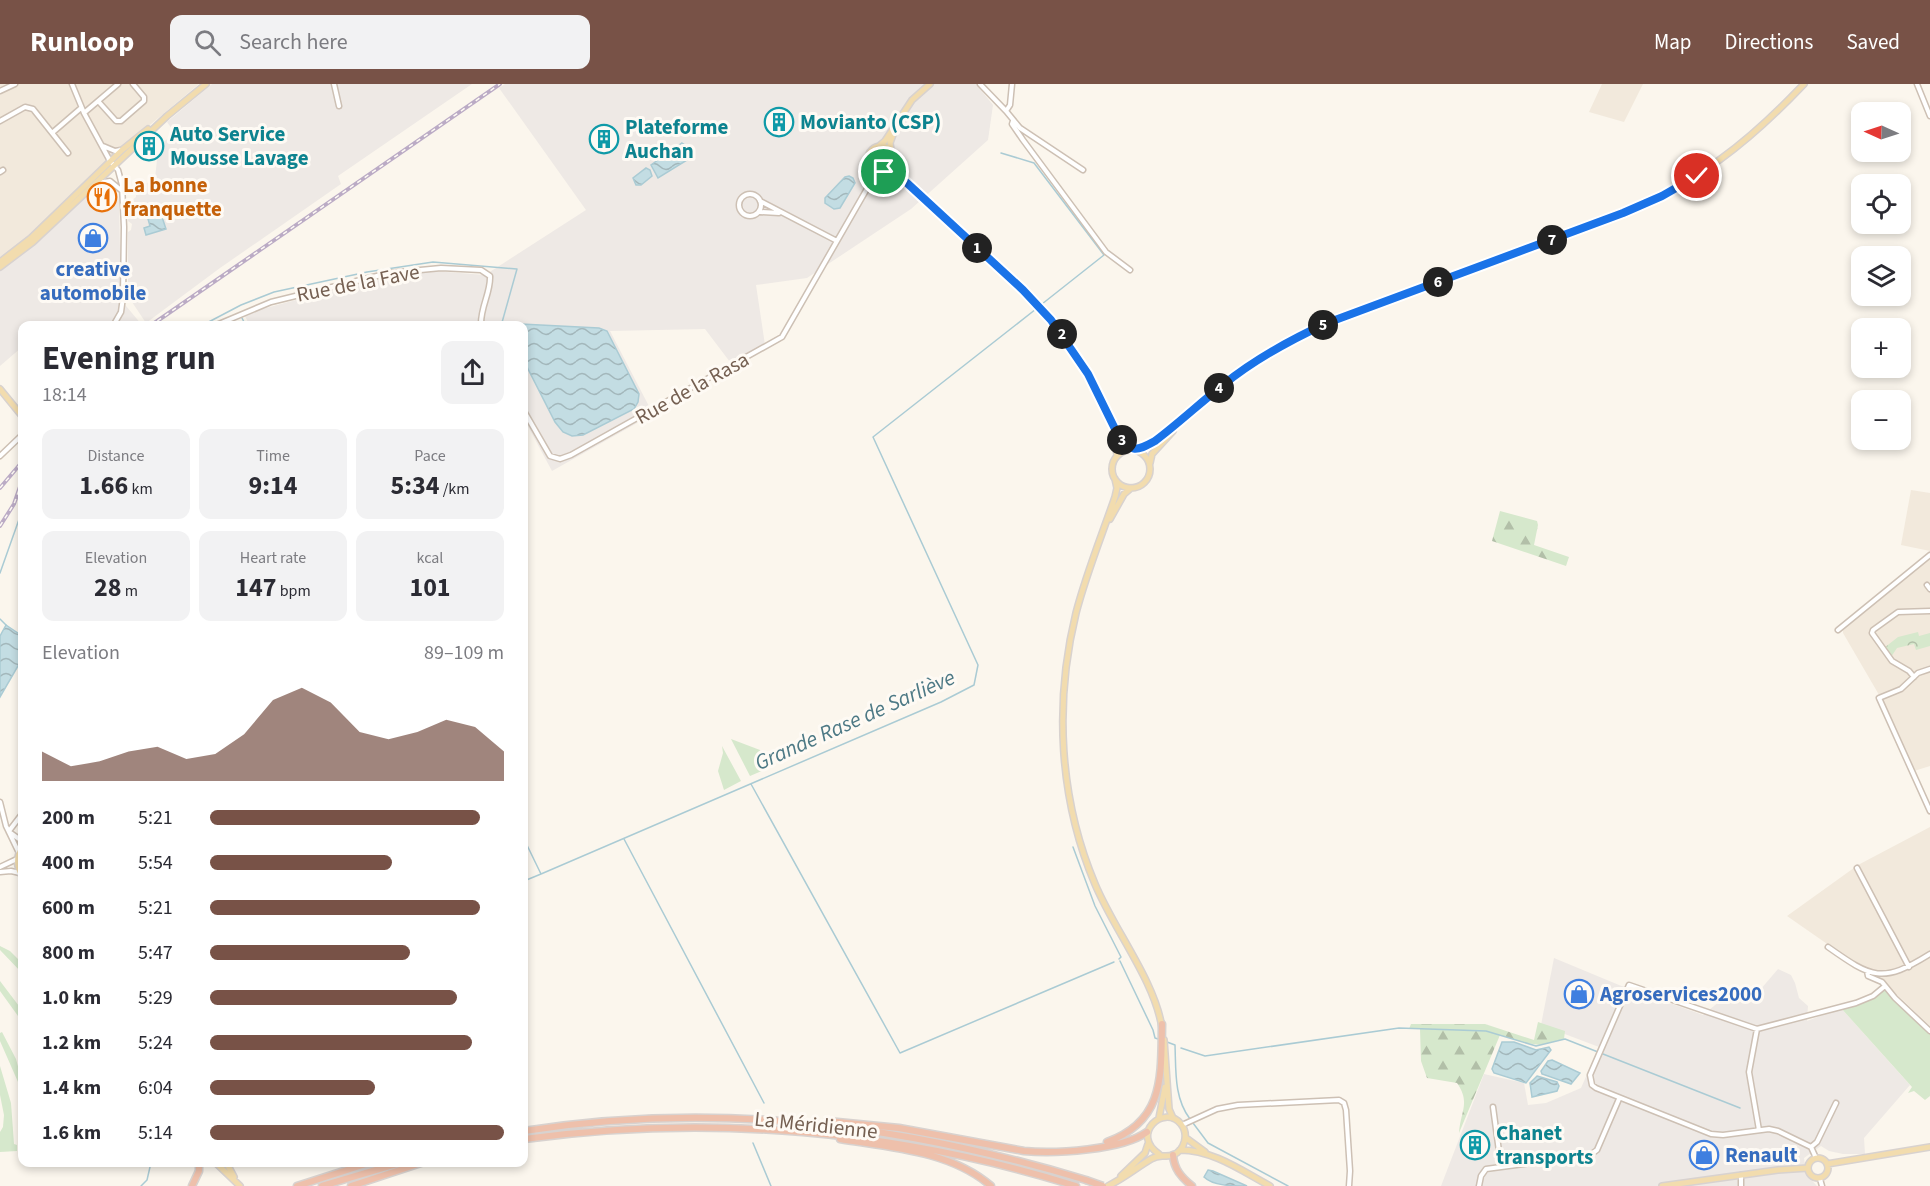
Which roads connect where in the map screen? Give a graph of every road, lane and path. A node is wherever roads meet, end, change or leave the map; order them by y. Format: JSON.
{"nodes":[{"id":1,"x":15,"y":84,"type":"edge"},
{"id":2,"x":72,"y":84,"type":"edge"},
{"id":3,"x":118,"y":84,"type":"edge"},
{"id":4,"x":133,"y":84,"type":"edge"},
{"id":5,"x":206,"y":84,"type":"edge"},
{"id":6,"x":334,"y":84,"type":"edge"},
{"id":7,"x":930,"y":84,"type":"edge"},
{"id":8,"x":980,"y":84,"type":"edge"},
{"id":9,"x":1012,"y":84,"type":"edge"},
{"id":10,"x":1804,"y":84,"type":"edge"},
{"id":11,"x":1917,"y":84,"type":"edge"},
{"id":12,"x":0,"y":91,"type":"edge"},
{"id":13,"x":98,"y":101,"type":"junction"},
{"id":14,"x":339,"y":106,"type":"dead end"},
{"id":15,"x":81,"y":108,"type":"junction"},
{"id":16,"x":1006,"y":111,"type":"junction"},
{"id":17,"x":84,"y":113,"type":"junction"},
{"id":18,"x":167,"y":116,"type":"junction"},
{"id":19,"x":1930,"y":116,"type":"edge"},
{"id":20,"x":0,"y":122,"type":"edge"},
{"id":21,"x":1013,"y":122,"type":"junction"},
{"id":22,"x":896,"y":124,"type":"junction"},
{"id":23,"x":52,"y":134,"type":"junction"},
{"id":24,"x":102,"y":146,"type":"junction"},
{"id":25,"x":879,"y":146,"type":"junction"},
{"id":26,"x":122,"y":150,"type":"junction"},
{"id":27,"x":891,"y":150,"type":"junction"},
{"id":28,"x":68,"y":153,"type":"dead end"},
{"id":29,"x":112,"y":163,"type":"junction"},
{"id":30,"x":894,"y":163,"type":"junction"},
{"id":31,"x":871,"y":166,"type":"junction"},
{"id":32,"x":1083,"y":170,"type":"dead end"},
{"id":33,"x":884,"y":171,"type":"junction"},
{"id":34,"x":907,"y":183,"type":"junction"},
{"id":35,"x":93,"y":184,"type":"junction"},
{"id":36,"x":867,"y":187,"type":"junction"},
{"id":37,"x":122,"y":191,"type":"junction"},
{"id":38,"x":760,"y":201,"type":"junction"},
{"id":39,"x":759,"y":212,"type":"junction"},
{"id":40,"x":783,"y":213,"type":"junction"},
{"id":41,"x":837,"y":241,"type":"junction"},
{"id":42,"x":1,"y":263,"type":"edge"},
{"id":43,"x":1130,"y":270,"type":"dead end"},
{"id":44,"x":116,"y":321,"type":"edge"},
{"id":45,"x":225,"y":321,"type":"edge"},
{"id":46,"x":481,"y":321,"type":"edge"},
{"id":47,"x":0,"y":389,"type":"edge"},
{"id":48,"x":1098,"y":393,"type":"junction"},
{"id":49,"x":18,"y":411,"type":"edge"},
{"id":50,"x":528,"y":418,"type":"edge"},
{"id":51,"x":1182,"y":421,"type":"junction"},
{"id":52,"x":18,"y":439,"type":"edge"},
{"id":53,"x":1133,"y":449,"type":"junction"},
{"id":54,"x":1117,"y":455,"type":"junction"},
{"id":55,"x":0,"y":456,"type":"edge"},
{"id":56,"x":1150,"y":463,"type":"junction"},
{"id":57,"x":1115,"y":479,"type":"junction"},
{"id":58,"x":1131,"y":488,"type":"junction"},
{"id":59,"x":1100,"y":542,"type":"junction"},
{"id":60,"x":1930,"y":555,"type":"edge"},
{"id":61,"x":1930,"y":611,"type":"edge"},
{"id":62,"x":1838,"y":630,"type":"dead end"},
{"id":63,"x":1930,"y":669,"type":"edge"},
{"id":64,"x":1914,"y":677,"type":"junction"},
{"id":65,"x":0,"y":802,"type":"edge"},
{"id":66,"x":1930,"y":811,"type":"edge"},
{"id":67,"x":18,"y":820,"type":"edge"},
{"id":68,"x":9,"y":832,"type":"junction"},
{"id":69,"x":18,"y":839,"type":"edge"},
{"id":70,"x":18,"y":851,"type":"edge"},
{"id":71,"x":18,"y":854,"type":"edge"},
{"id":72,"x":1857,"y":868,"type":"dead end"},
{"id":73,"x":0,"y":870,"type":"edge"},
{"id":74,"x":18,"y":871,"type":"edge"},
{"id":75,"x":1828,"y":946,"type":"dead end"},
{"id":76,"x":1930,"y":954,"type":"edge"},
{"id":77,"x":1909,"y":967,"type":"junction"},
{"id":78,"x":1867,"y":971,"type":"junction"},
{"id":79,"x":1885,"y":986,"type":"junction"},
{"id":80,"x":1162,"y":1023,"type":"junction"},
{"id":81,"x":1757,"y":1029,"type":"junction"},
{"id":82,"x":1930,"y":1031,"type":"edge"},
{"id":83,"x":1166,"y":1079,"type":"junction"},
{"id":84,"x":1619,"y":1099,"type":"junction"},
{"id":85,"x":1836,"y":1103,"type":"dead end"},
{"id":86,"x":1493,"y":1107,"type":"dead end"},
{"id":87,"x":1159,"y":1118,"type":"junction"},
{"id":88,"x":1173,"y":1118,"type":"junction"},
{"id":89,"x":809,"y":1122,"type":"junction"},
{"id":90,"x":1182,"y":1125,"type":"junction"},
{"id":91,"x":528,"y":1130,"type":"edge"},
{"id":92,"x":1759,"y":1130,"type":"junction"},
{"id":93,"x":814,"y":1132,"type":"junction"},
{"id":94,"x":1147,"y":1132,"type":"junction"},
{"id":95,"x":1186,"y":1138,"type":"junction"},
{"id":96,"x":528,"y":1139,"type":"edge"},
{"id":97,"x":1148,"y":1144,"type":"junction"},
{"id":98,"x":1810,"y":1147,"type":"junction"},
{"id":99,"x":1930,"y":1148,"type":"edge"},
{"id":100,"x":1180,"y":1150,"type":"junction"},
{"id":101,"x":1060,"y":1153,"type":"junction"},
{"id":102,"x":1206,"y":1153,"type":"junction"},
{"id":103,"x":1159,"y":1154,"type":"junction"},
{"id":104,"x":1173,"y":1155,"type":"junction"},
{"id":105,"x":1815,"y":1158,"type":"junction"},
{"id":106,"x":1827,"y":1164,"type":"junction"},
{"id":107,"x":1501,"y":1166,"type":"junction"},
{"id":108,"x":200,"y":1167,"type":"edge"},
{"id":109,"x":219,"y":1167,"type":"edge"},
{"id":110,"x":229,"y":1167,"type":"edge"},
{"id":111,"x":356,"y":1167,"type":"edge"},
{"id":112,"x":386,"y":1167,"type":"edge"},
{"id":113,"x":408,"y":1167,"type":"edge"},
{"id":114,"x":1808,"y":1168,"type":"junction"},
{"id":115,"x":1741,"y":1175,"type":"junction"},
{"id":116,"x":1820,"y":1179,"type":"junction"},
{"id":117,"x":192,"y":1186,"type":"edge"},
{"id":118,"x":240,"y":1186,"type":"edge"},
{"id":119,"x":297,"y":1186,"type":"edge"},
{"id":120,"x":322,"y":1186,"type":"edge"},
{"id":121,"x":351,"y":1186,"type":"edge"},
{"id":122,"x":991,"y":1186,"type":"edge"},
{"id":123,"x":1076,"y":1186,"type":"edge"},
{"id":124,"x":1103,"y":1186,"type":"edge"},
{"id":125,"x":1108,"y":1186,"type":"edge"},
{"id":126,"x":1192,"y":1186,"type":"edge"},
{"id":127,"x":1270,"y":1186,"type":"edge"},
{"id":128,"x":1349,"y":1186,"type":"edge"},
{"id":129,"x":1479,"y":1186,"type":"edge"},
{"id":130,"x":1662,"y":1186,"type":"edge"},
{"id":131,"x":1741,"y":1186,"type":"edge"},
{"id":132,"x":1822,"y":1186,"type":"edge"}],
"edges":[{"from":1,"to":12,"type":"street"},
{"from":2,"to":15,"type":"street"},
{"from":3,"to":13,"type":"street"},
{"from":4,"to":13,"type":"street"},
{"from":5,"to":18,"type":"main road"},
{"from":6,"to":14,"type":"street"},
{"from":7,"to":22,"type":"main road"},
{"from":8,"to":16,"type":"street"},
{"from":9,"to":16,"type":"street"},
{"from":10,"to":51,"type":"main road"},
{"from":11,"to":19,"type":"street"},
{"from":13,"to":17,"type":"street"},
{"from":15,"to":17,"type":"street"},
{"from":15,"to":23,"type":"street"},
{"from":16,"to":21,"type":"street"},
{"from":17,"to":24,"type":"street"},
{"from":18,"to":26,"type":"main road"},
{"from":18,"to":29,"type":"main road"},
{"from":20,"to":23,"type":"street"},
{"from":21,"to":32,"type":"street"},
{"from":21,"to":43,"type":"street"},
{"from":22,"to":25,"type":"main road"},
{"from":22,"to":27,"type":"main road"},
{"from":23,"to":28,"type":"street"},
{"from":24,"to":26,"type":"street"},
{"from":24,"to":29,"type":"street"},
{"from":25,"to":27,"type":"main road"},
{"from":25,"to":31,"type":"main road"},
{"from":26,"to":29,"type":"main road"},
{"from":27,"to":30,"type":"main road"},
{"from":29,"to":35,"type":"main road"},
{"from":29,"to":37,"type":"street"},
{"from":29,"to":42,"type":"main road"},
{"from":30,"to":33,"type":"main road"},
{"from":30,"to":34,"type":"main road"},
{"from":31,"to":33,"type":"main road"},
{"from":31,"to":36,"type":"street"},
{"from":33,"to":34,"type":"main road"},
{"from":33,"to":36,"type":"street"},
{"from":34,"to":48,"type":"main road"},
{"from":35,"to":37,"type":"street"},
{"from":35,"to":42,"type":"main road"},
{"from":36,"to":41,"type":"street"},
{"from":37,"to":44,"type":"street"},
{"from":38,"to":39,"type":"street"},
{"from":38,"to":39,"type":"street"},
{"from":38,"to":40,"type":"street"},
{"from":39,"to":40,"type":"street"},
{"from":40,"to":41,"type":"street"},
{"from":41,"to":50,"type":"street","name":"Rue de la Rasa"},
{"from":45,"to":46,"type":"street","name":"Rue de la Fave"},
{"from":47,"to":49,"type":"main road"},
{"from":48,"to":53,"type":"main road"},
{"from":48,"to":54,"type":"main road"},
{"from":51,"to":53,"type":"main road"},
{"from":51,"to":56,"type":"main road"},
{"from":52,"to":55,"type":"street"},
{"from":53,"to":54,"type":"main road"},
{"from":53,"to":56,"type":"main road"},
{"from":54,"to":57,"type":"main road"},
{"from":56,"to":58,"type":"main road"},
{"from":57,"to":58,"type":"main road"},
{"from":57,"to":59,"type":"main road"},
{"from":58,"to":59,"type":"main road"},
{"from":59,"to":80,"type":"main road"},
{"from":60,"to":62,"type":"street"},
{"from":61,"to":64,"type":"street"},
{"from":63,"to":64,"type":"street"},
{"from":64,"to":66,"type":"street"},
{"from":65,"to":68,"type":"street"},
{"from":67,"to":68,"type":"street"},
{"from":68,"to":69,"type":"street"},
{"from":68,"to":70,"type":"street"},
{"from":71,"to":73,"type":"street"},
{"from":72,"to":77,"type":"street"},
{"from":73,"to":74,"type":"street"},
{"from":75,"to":78,"type":"street"},
{"from":76,"to":77,"type":"street"},
{"from":77,"to":78,"type":"street"},
{"from":78,"to":79,"type":"street"},
{"from":79,"to":81,"type":"street"},
{"from":79,"to":82,"type":"street"},
{"from":80,"to":83,"type":"main road"},
{"from":80,"to":101,"type":"highway"},
{"from":81,"to":84,"type":"street"},
{"from":81,"to":92,"type":"street"},
{"from":83,"to":87,"type":"main road"},
{"from":83,"to":88,"type":"main road"},
{"from":84,"to":92,"type":"street"},
{"from":84,"to":107,"type":"street"},
{"from":85,"to":98,"type":"street"},
{"from":86,"to":107,"type":"street"},
{"from":87,"to":88,"type":"main road"},
{"from":87,"to":94,"type":"main road"},
{"from":88,"to":90,"type":"main road"},
{"from":89,"to":91,"type":"highway","name":"La Méridienne"},
{"from":89,"to":101,"type":"highway"},
{"from":89,"to":124,"type":"highway","name":"La Méridienne","bridge":true},
{"from":90,"to":95,"type":"main road"},
{"from":90,"to":128,"type":"street"},
{"from":92,"to":98,"type":"street"},
{"from":93,"to":96,"type":"highway","name":"La Méridienne"},
{"from":93,"to":122,"type":"highway"},
{"from":93,"to":123,"type":"highway","name":"La Méridienne"},
{"from":94,"to":97,"type":"main road"},
{"from":94,"to":101,"type":"highway"},
{"from":95,"to":100,"type":"main road"},
{"from":95,"to":102,"type":"main road"},
{"from":97,"to":103,"type":"main road"},
{"from":97,"to":124,"type":"main road"},
{"from":98,"to":105,"type":"street"},
{"from":99,"to":106,"type":"main road"},
{"from":100,"to":102,"type":"main road"},
{"from":100,"to":104,"type":"main road"},
{"from":102,"to":127,"type":"main road"},
{"from":103,"to":104,"type":"main road"},
{"from":103,"to":125,"type":"main road"},
{"from":104,"to":126,"type":"highway"},
{"from":105,"to":106,"type":"main road"},
{"from":105,"to":114,"type":"main road"},
{"from":106,"to":116,"type":"main road"},
{"from":107,"to":129,"type":"street"},
{"from":108,"to":117,"type":"highway"},
{"from":109,"to":118,"type":"main road"},
{"from":110,"to":118,"type":"main road"},
{"from":111,"to":119,"type":"highway"},
{"from":112,"to":120,"type":"highway"},
{"from":113,"to":121,"type":"highway"},
{"from":114,"to":115,"type":"main road"},
{"from":114,"to":116,"type":"main road"},
{"from":115,"to":130,"type":"main road"},
{"from":115,"to":131,"type":"street"},
{"from":116,"to":132,"type":"street"}]}
